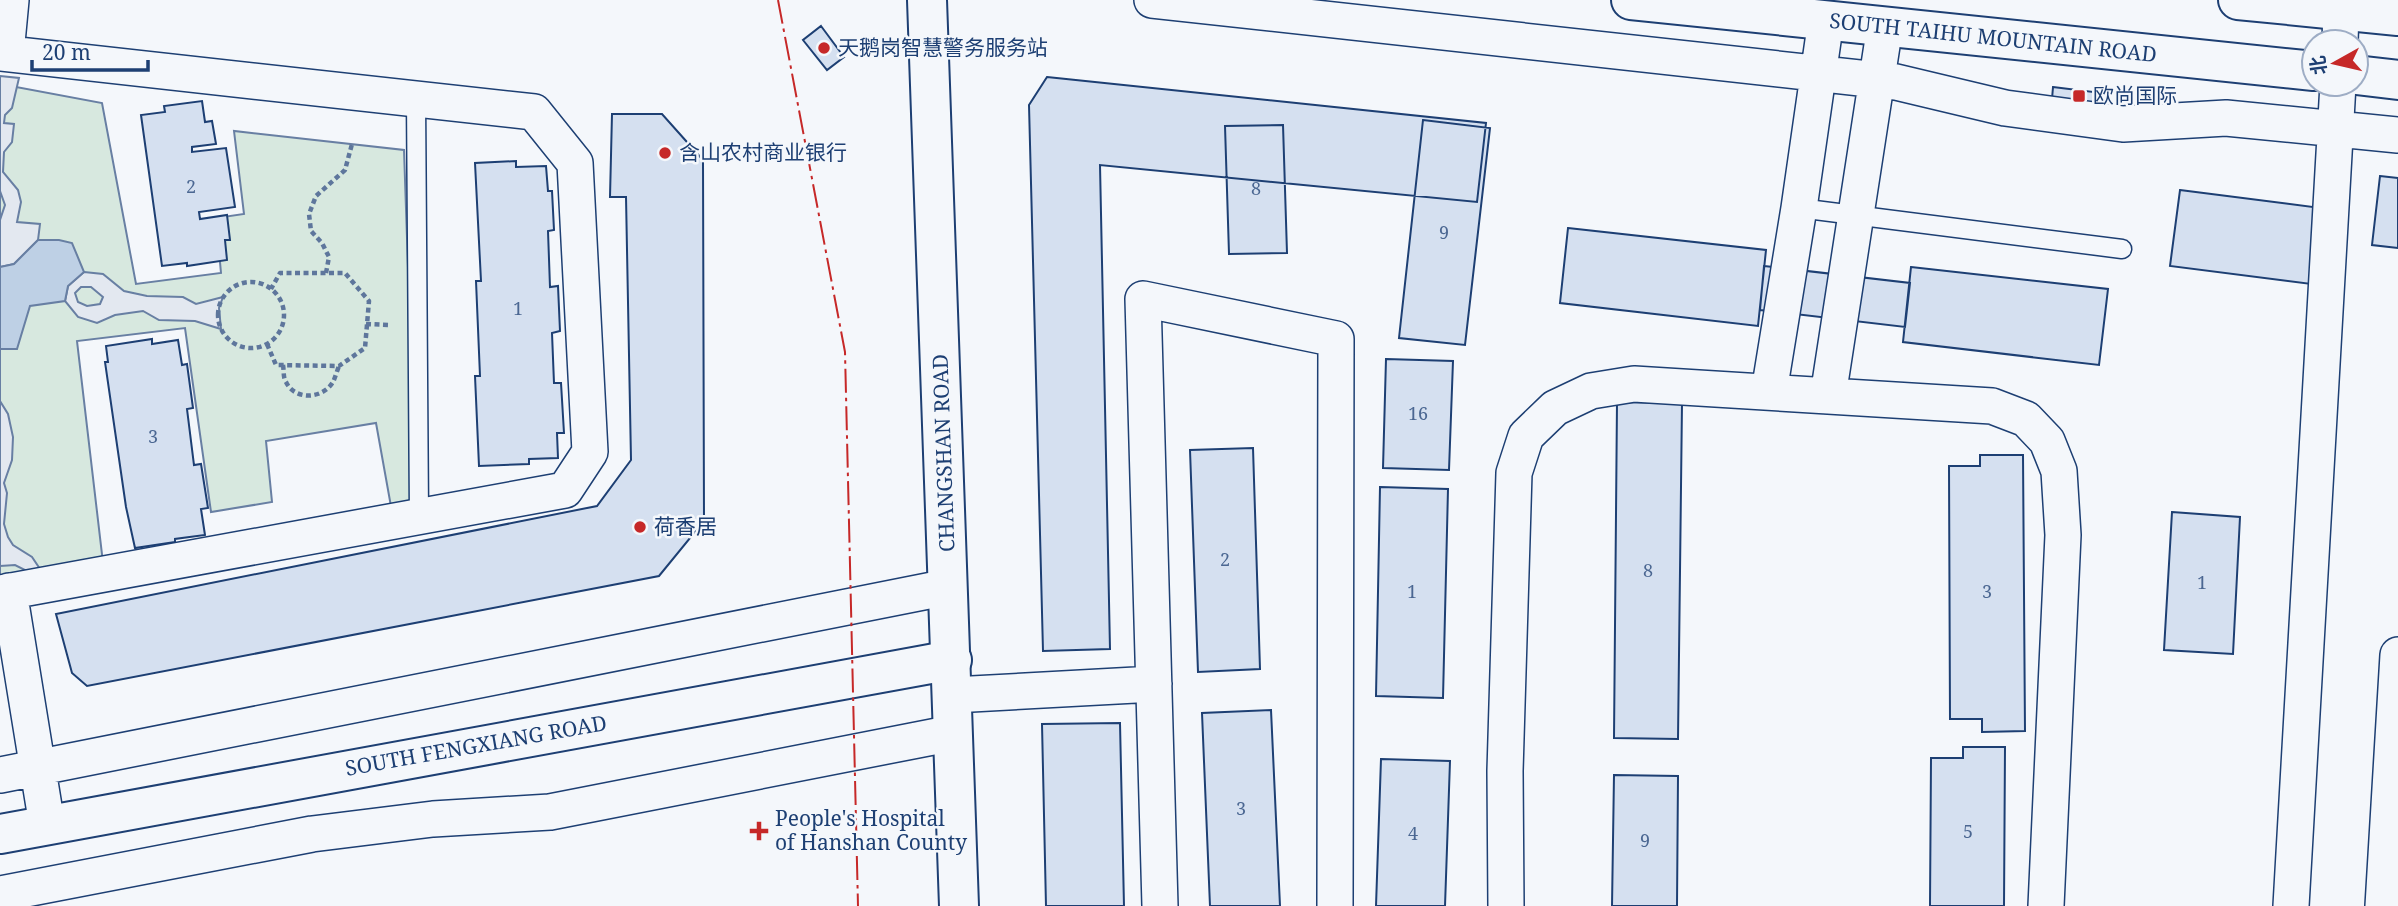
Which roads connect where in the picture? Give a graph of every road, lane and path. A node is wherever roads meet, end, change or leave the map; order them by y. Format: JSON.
{"nodes":[{"id":1,"x":11,"y":0,"type":"edge"},
{"id":2,"x":927,"y":0,"type":"edge"},
{"id":3,"x":1152,"y":0,"type":"edge"},
{"id":4,"x":1631,"y":0,"type":"edge"},
{"id":5,"x":2238,"y":0,"type":"edge"},
{"id":6,"x":2398,"y":16,"type":"edge"},
{"id":7,"x":1826,"y":20,"type":"junction"},
{"id":8,"x":1885,"y":26,"type":"junction"},
{"id":9,"x":2340,"y":26,"type":"edge"},
{"id":10,"x":3,"y":53,"type":"edge"},
{"id":11,"x":2300,"y":70,"type":"edge"},
{"id":12,"x":1818,"y":74,"type":"junction"},
{"id":13,"x":2370,"y":77,"type":"edge"},
{"id":14,"x":1877,"y":80,"type":"junction"},
{"id":15,"x":2398,"y":80,"type":"edge"},
{"id":16,"x":2337,"y":98,"type":"edge"},
{"id":17,"x":416,"y":99,"type":"junction"},
{"id":18,"x":2335,"y":128,"type":"junction"},
{"id":19,"x":2398,"y":135,"type":"edge"},
{"id":20,"x":352,"y":144,"type":"dead end"},
{"id":21,"x":1799,"y":208,"type":"junction"},
{"id":22,"x":1856,"y":216,"type":"junction"},
{"id":23,"x":2122,"y":249,"type":"dead end"},
{"id":24,"x":326,"y":273,"type":"junction"},
{"id":25,"x":271,"y":289,"type":"junction"},
{"id":26,"x":267,"y":344,"type":"junction"},
{"id":27,"x":283,"y":365,"type":"junction"},
{"id":28,"x":339,"y":366,"type":"junction"},
{"id":29,"x":1769,"y":392,"type":"junction"},
{"id":30,"x":1828,"y":396,"type":"junction"},
{"id":31,"x":419,"y":516,"type":"junction"},
{"id":32,"x":948,"y":587,"type":"junction"},
{"id":33,"x":4,"y":592,"type":"edge"},
{"id":34,"x":2398,"y":655,"type":"edge"},
{"id":35,"x":952,"y":677,"type":"junction"},
{"id":36,"x":1154,"y":684,"type":"junction"},
{"id":37,"x":953,"y":733,"type":"junction"},
{"id":38,"x":37,"y":767,"type":"junction"},
{"id":39,"x":0,"y":775,"type":"edge"},
{"id":40,"x":47,"y":825,"type":"junction"},
{"id":41,"x":0,"y":834,"type":"edge"},
{"id":42,"x":0,"y":894,"type":"edge"},
{"id":43,"x":959,"y":906,"type":"edge"},
{"id":44,"x":1160,"y":906,"type":"edge"},
{"id":45,"x":1335,"y":906,"type":"edge"},
{"id":46,"x":1506,"y":906,"type":"edge"},
{"id":47,"x":2046,"y":906,"type":"edge"},
{"id":48,"x":2291,"y":906,"type":"edge"},
{"id":49,"x":2383,"y":906,"type":"edge"}],
"edges":[{"from":1,"to":10,"type":"street"},
{"from":2,"to":32,"type":"main road","name":"CHANGSHAN ROAD"},
{"from":3,"to":12,"type":"street"},
{"from":4,"to":7,"type":"main road","name":"SOUTH TAIHU MOUNTAIN ROAD"},
{"from":5,"to":9,"type":"main road"},
{"from":6,"to":9,"type":"main road"},
{"from":7,"to":8,"type":"main road","name":"SOUTH TAIHU MOUNTAIN ROAD"},
{"from":7,"to":12,"type":"street"},
{"from":8,"to":11,"type":"main road","name":"SOUTH TAIHU MOUNTAIN ROAD"},
{"from":8,"to":14,"type":"street"},
{"from":10,"to":17,"type":"street"},
{"from":12,"to":14,"type":"street"},
{"from":12,"to":21,"type":"street"},
{"from":13,"to":15,"type":"main road"},
{"from":14,"to":18,"type":"street"},
{"from":14,"to":22,"type":"street"},
{"from":16,"to":18,"type":"street"},
{"from":17,"to":31,"type":"lane"},
{"from":17,"to":31,"type":"street"},
{"from":18,"to":19,"type":"street"},
{"from":18,"to":48,"type":"street"},
{"from":20,"to":24,"type":"path"},
{"from":21,"to":22,"type":"lane"},
{"from":21,"to":29,"type":"street"},
{"from":22,"to":23,"type":"lane"},
{"from":22,"to":30,"type":"street"},
{"from":24,"to":25,"type":"path"},
{"from":24,"to":28,"type":"path"},
{"from":25,"to":26,"type":"path"},
{"from":25,"to":26,"type":"path"},
{"from":26,"to":27,"type":"path"},
{"from":27,"to":28,"type":"path"},
{"from":27,"to":28,"type":"path"},
{"from":29,"to":30,"type":"street"},
{"from":29,"to":46,"type":"street"},
{"from":30,"to":47,"type":"street"},
{"from":31,"to":33,"type":"street"},
{"from":32,"to":35,"type":"main road","name":"CHANGSHAN ROAD"},
{"from":32,"to":38,"type":"street"},
{"from":33,"to":38,"type":"street"},
{"from":34,"to":49,"type":"street"},
{"from":35,"to":36,"type":"street"},
{"from":35,"to":37,"type":"main road","name":"CHANGSHAN ROAD"},
{"from":35,"to":40,"type":"main road","name":"SOUTH FENGXIANG ROAD"},
{"from":36,"to":44,"type":"street"},
{"from":36,"to":45,"type":"street"},
{"from":37,"to":42,"type":"street"},
{"from":37,"to":43,"type":"main road","name":"CHANGSHAN ROAD"},
{"from":38,"to":39,"type":"street"},
{"from":38,"to":40,"type":"street"},
{"from":40,"to":41,"type":"main road","name":"SOUTH FENGXIANG ROAD"}]}
